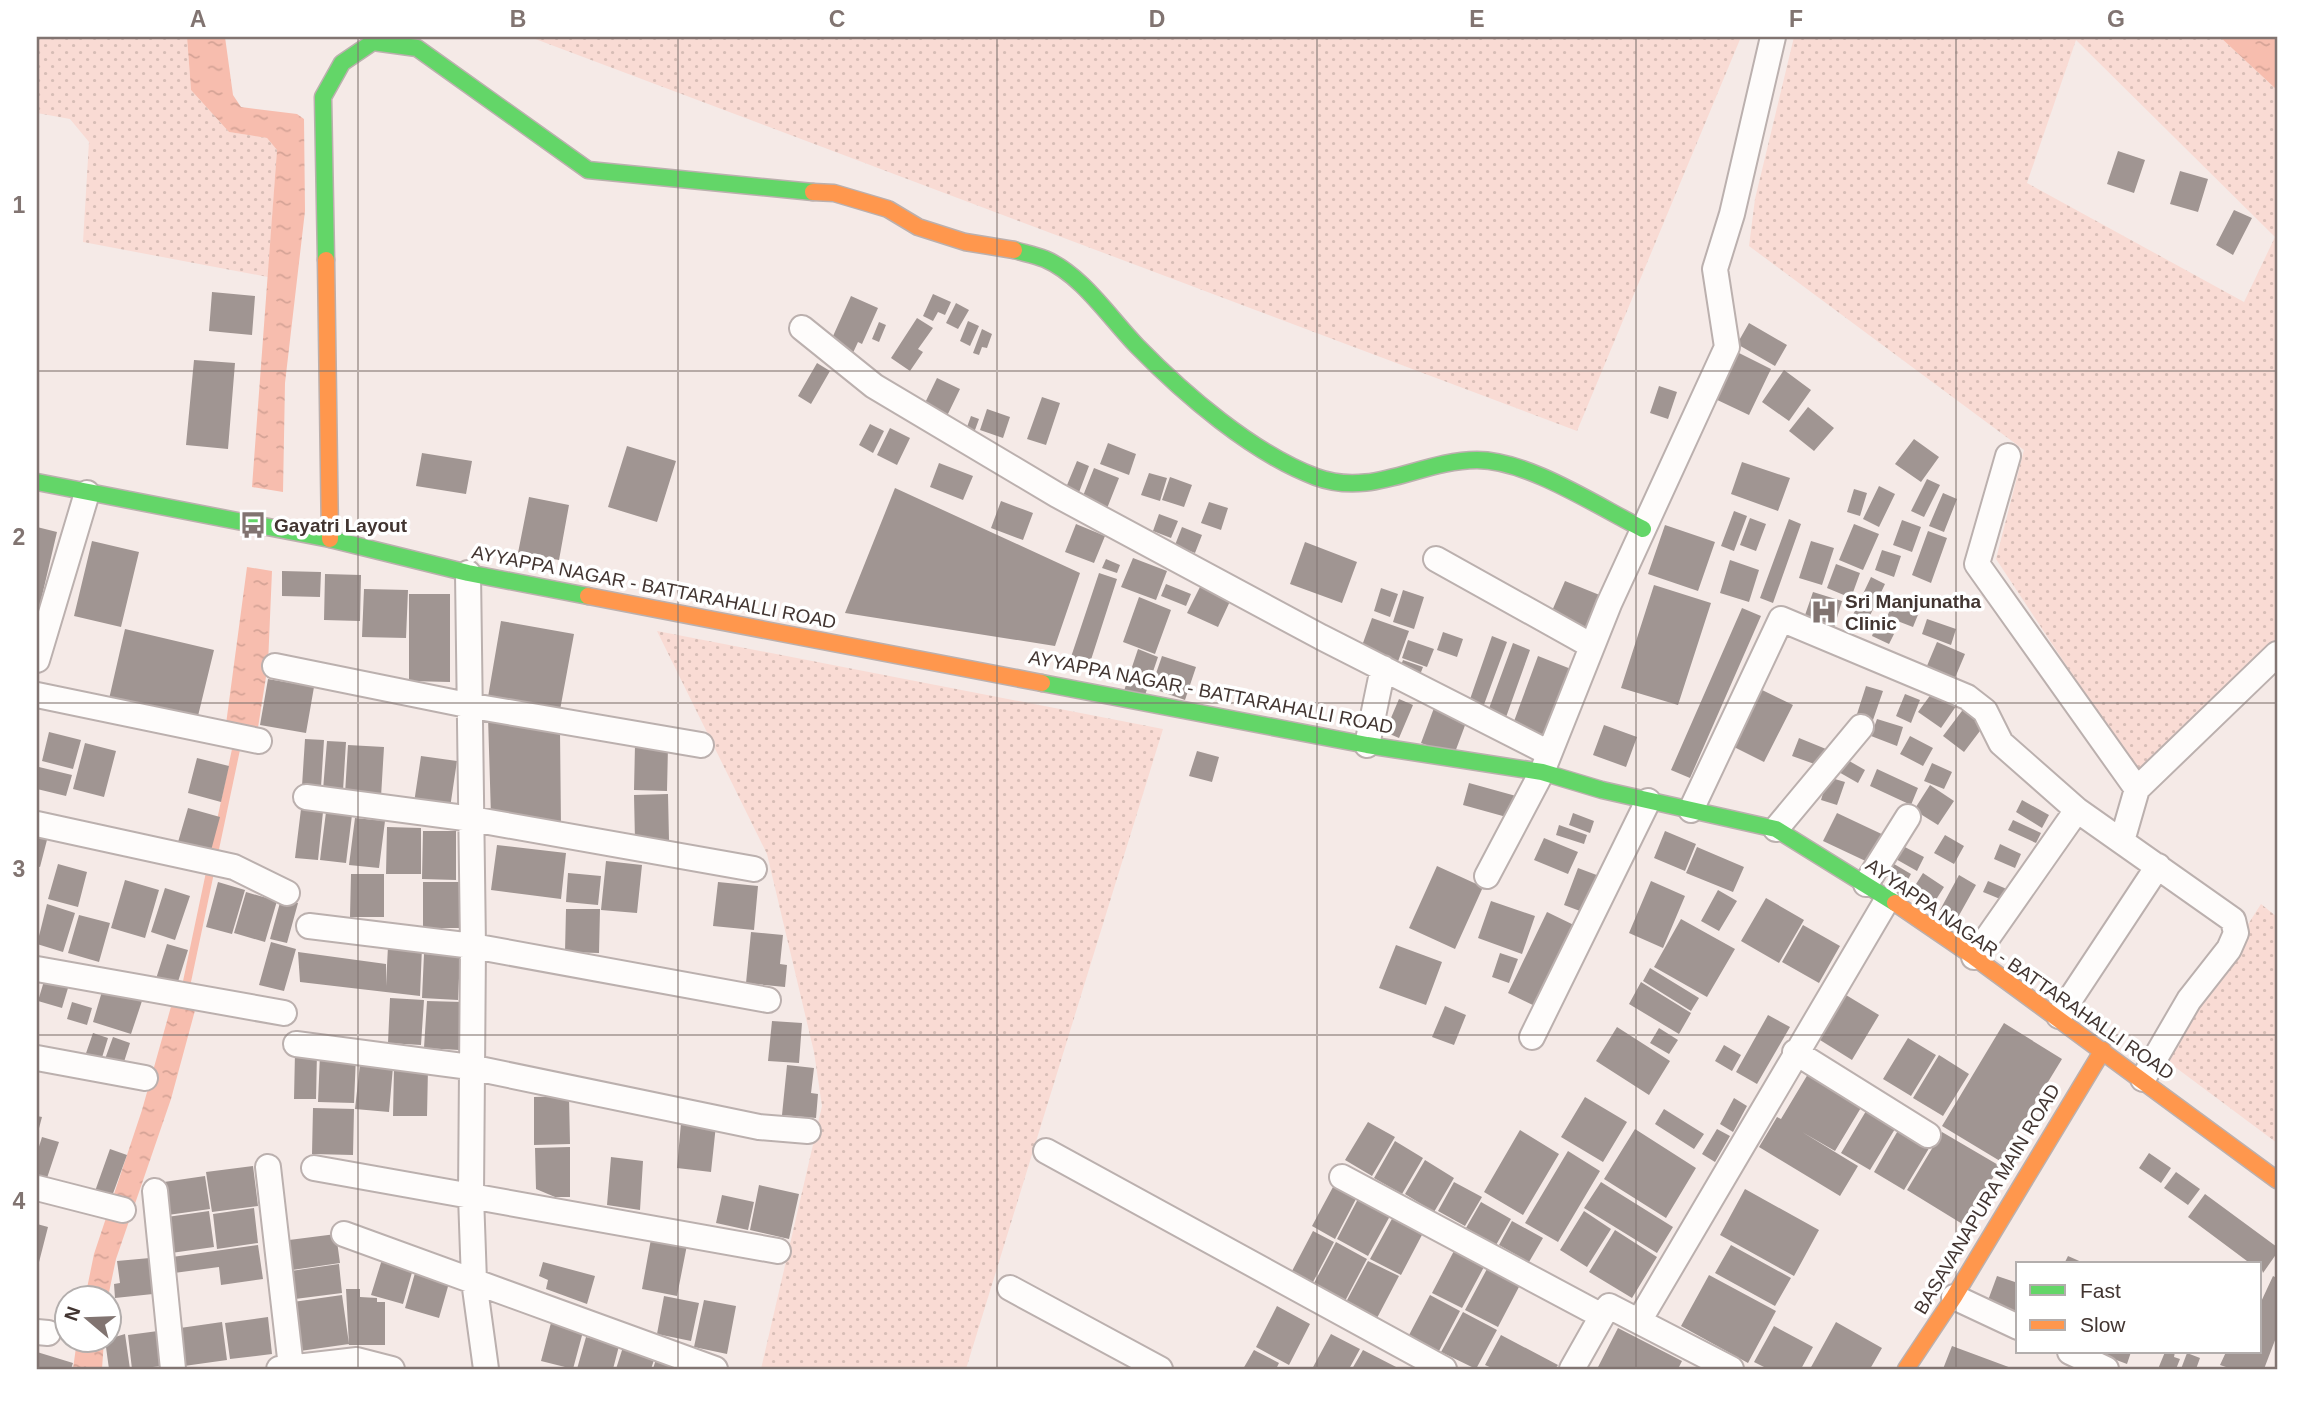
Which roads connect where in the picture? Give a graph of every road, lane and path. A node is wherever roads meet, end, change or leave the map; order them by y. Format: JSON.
{"nodes":[{"id":1,"x":1773,"y":37,"type":"edge"},
{"id":2,"x":802,"y":328,"type":"dead end"},
{"id":3,"x":2008,"y":456,"type":"dead end"},
{"id":4,"x":37,"y":482,"type":"edge"},
{"id":5,"x":87,"y":493,"type":"junction"},
{"id":6,"x":1643,"y":529,"type":"junction"},
{"id":7,"x":330,"y":539,"type":"junction"},
{"id":8,"x":1436,"y":559,"type":"dead end"},
{"id":9,"x":468,"y":573,"type":"junction"},
{"id":10,"x":1592,"y":646,"type":"junction"},
{"id":11,"x":2277,"y":654,"type":"edge"},
{"id":12,"x":37,"y":660,"type":"edge"},
{"id":13,"x":275,"y":666,"type":"dead end"},
{"id":14,"x":1383,"y":668,"type":"junction"},
{"id":15,"x":37,"y":695,"type":"edge"},
{"id":16,"x":467,"y":705,"type":"junction"},
{"id":17,"x":1861,"y":727,"type":"dead end"},
{"id":18,"x":259,"y":741,"type":"dead end"},
{"id":19,"x":1367,"y":745,"type":"junction"},
{"id":20,"x":701,"y":746,"type":"dead end"},
{"id":21,"x":1545,"y":763,"type":"junction"},
{"id":22,"x":2137,"y":789,"type":"junction"},
{"id":23,"x":306,"y":797,"type":"dead end"},
{"id":24,"x":1648,"y":801,"type":"junction"},
{"id":25,"x":1691,"y":810,"type":"junction"},
{"id":26,"x":2077,"y":810,"type":"junction"},
{"id":27,"x":1908,"y":817,"type":"dead end"},
{"id":28,"x":472,"y":818,"type":"junction"},
{"id":29,"x":37,"y":824,"type":"edge"},
{"id":30,"x":1776,"y":829,"type":"junction"},
{"id":31,"x":2122,"y":841,"type":"junction"},
{"id":32,"x":2158,"y":866,"type":"junction"},
{"id":33,"x":754,"y":869,"type":"dead end"},
{"id":34,"x":1487,"y":876,"type":"dead end"},
{"id":35,"x":1866,"y":884,"type":"junction"},
{"id":36,"x":287,"y":893,"type":"dead end"},
{"id":37,"x":1887,"y":900,"type":"junction"},
{"id":38,"x":309,"y":926,"type":"dead end"},
{"id":39,"x":473,"y":946,"type":"junction"},
{"id":40,"x":1974,"y":957,"type":"junction"},
{"id":41,"x":37,"y":969,"type":"edge"},
{"id":42,"x":768,"y":1000,"type":"dead end"},
{"id":43,"x":284,"y":1013,"type":"dead end"},
{"id":44,"x":2059,"y":1016,"type":"junction"},
{"id":45,"x":1532,"y":1037,"type":"dead end"},
{"id":46,"x":296,"y":1044,"type":"dead end"},
{"id":47,"x":2103,"y":1050,"type":"junction"},
{"id":48,"x":1796,"y":1052,"type":"junction"},
{"id":49,"x":37,"y":1058,"type":"edge"},
{"id":50,"x":470,"y":1067,"type":"junction"},
{"id":51,"x":145,"y":1078,"type":"dead end"},
{"id":52,"x":2143,"y":1079,"type":"junction"},
{"id":53,"x":808,"y":1131,"type":"dead end"},
{"id":54,"x":1928,"y":1135,"type":"dead end"},
{"id":55,"x":1046,"y":1151,"type":"dead end"},
{"id":56,"x":268,"y":1167,"type":"dead end"},
{"id":57,"x":314,"y":1168,"type":"dead end"},
{"id":58,"x":1342,"y":1177,"type":"dead end"},
{"id":59,"x":2277,"y":1180,"type":"edge"},
{"id":60,"x":37,"y":1188,"type":"edge"},
{"id":61,"x":155,"y":1191,"type":"dead end"},
{"id":62,"x":471,"y":1196,"type":"junction"},
{"id":63,"x":123,"y":1210,"type":"dead end"},
{"id":64,"x":344,"y":1234,"type":"dead end"},
{"id":65,"x":778,"y":1251,"type":"dead end"},
{"id":66,"x":474,"y":1282,"type":"junction"},
{"id":67,"x":1010,"y":1288,"type":"dead end"},
{"id":68,"x":1954,"y":1297,"type":"junction"},
{"id":69,"x":1602,"y":1316,"type":"junction"},
{"id":70,"x":1639,"y":1321,"type":"junction"},
{"id":71,"x":2016,"y":1326,"type":"edge"},
{"id":72,"x":2074,"y":1354,"type":"edge"},
{"id":73,"x":358,"y":1365,"type":"edge"},
{"id":74,"x":285,"y":1368,"type":"edge"},
{"id":75,"x":173,"y":1369,"type":"edge"},
{"id":76,"x":392,"y":1369,"type":"edge"},
{"id":77,"x":486,"y":1369,"type":"edge"},
{"id":78,"x":715,"y":1369,"type":"edge"},
{"id":79,"x":1160,"y":1369,"type":"edge"},
{"id":80,"x":1444,"y":1369,"type":"edge"},
{"id":81,"x":1572,"y":1369,"type":"edge"},
{"id":82,"x":1731,"y":1369,"type":"edge"},
{"id":83,"x":1906,"y":1369,"type":"edge"},
{"id":84,"x":2106,"y":1369,"type":"edge"}],
"edges":[{"from":1,"to":6,"type":"street"},
{"from":2,"to":14,"type":"street"},
{"from":3,"to":22,"type":"street"},
{"from":4,"to":5,"type":"main road","name":"AYYAPPA NAGAR - BATTARAHALLI ROAD"},
{"from":5,"to":7,"type":"main road","name":"AYYAPPA NAGAR - BATTARAHALLI ROAD"},
{"from":5,"to":12,"type":"street"},
{"from":6,"to":7,"type":"main road"},
{"from":6,"to":10,"type":"street"},
{"from":7,"to":9,"type":"main road","name":"AYYAPPA NAGAR - BATTARAHALLI ROAD"},
{"from":8,"to":10,"type":"street"},
{"from":9,"to":16,"type":"street"},
{"from":9,"to":19,"type":"main road","name":"AYYAPPA NAGAR - BATTARAHALLI ROAD"},
{"from":10,"to":21,"type":"street"},
{"from":11,"to":22,"type":"street"},
{"from":13,"to":16,"type":"street"},
{"from":14,"to":19,"type":"street"},
{"from":14,"to":21,"type":"street"},
{"from":15,"to":18,"type":"street"},
{"from":16,"to":20,"type":"street"},
{"from":16,"to":28,"type":"street"},
{"from":17,"to":30,"type":"street"},
{"from":19,"to":21,"type":"main road","name":"AYYAPPA NAGAR - BATTARAHALLI ROAD"},
{"from":21,"to":24,"type":"main road","name":"AYYAPPA NAGAR - BATTARAHALLI ROAD"},
{"from":21,"to":34,"type":"street"},
{"from":22,"to":31,"type":"street"},
{"from":23,"to":28,"type":"street"},
{"from":24,"to":25,"type":"main road","name":"AYYAPPA NAGAR - BATTARAHALLI ROAD"},
{"from":24,"to":45,"type":"street"},
{"from":25,"to":26,"type":"street"},
{"from":25,"to":30,"type":"main road","name":"AYYAPPA NAGAR - BATTARAHALLI ROAD"},
{"from":26,"to":31,"type":"street"},
{"from":26,"to":40,"type":"street"},
{"from":27,"to":35,"type":"street"},
{"from":28,"to":33,"type":"street"},
{"from":28,"to":39,"type":"street"},
{"from":29,"to":36,"type":"street"},
{"from":30,"to":35,"type":"main road","name":"AYYAPPA NAGAR - BATTARAHALLI ROAD"},
{"from":31,"to":32,"type":"street"},
{"from":32,"to":44,"type":"street"},
{"from":32,"to":52,"type":"street"},
{"from":35,"to":37,"type":"main road","name":"AYYAPPA NAGAR - BATTARAHALLI ROAD"},
{"from":37,"to":40,"type":"main road","name":"AYYAPPA NAGAR - BATTARAHALLI ROAD"},
{"from":37,"to":48,"type":"street"},
{"from":38,"to":39,"type":"street"},
{"from":39,"to":42,"type":"street"},
{"from":39,"to":50,"type":"street"},
{"from":40,"to":44,"type":"main road","name":"AYYAPPA NAGAR - BATTARAHALLI ROAD"},
{"from":41,"to":43,"type":"street"},
{"from":44,"to":47,"type":"main road","name":"AYYAPPA NAGAR - BATTARAHALLI ROAD"},
{"from":46,"to":50,"type":"street"},
{"from":47,"to":52,"type":"main road","name":"AYYAPPA NAGAR - BATTARAHALLI ROAD"},
{"from":47,"to":68,"type":"main road","name":"BASAVANAPURA MAIN ROAD"},
{"from":48,"to":54,"type":"street"},
{"from":48,"to":70,"type":"street"},
{"from":49,"to":51,"type":"street"},
{"from":50,"to":53,"type":"street"},
{"from":50,"to":62,"type":"street"},
{"from":52,"to":59,"type":"main road","name":"AYYAPPA NAGAR - BATTARAHALLI ROAD"},
{"from":55,"to":80,"type":"street"},
{"from":56,"to":74,"type":"street"},
{"from":57,"to":62,"type":"street"},
{"from":58,"to":69,"type":"street"},
{"from":60,"to":63,"type":"street"},
{"from":61,"to":75,"type":"street"},
{"from":62,"to":65,"type":"street"},
{"from":62,"to":66,"type":"street"},
{"from":64,"to":66,"type":"street"},
{"from":66,"to":77,"type":"street"},
{"from":66,"to":78,"type":"street"},
{"from":67,"to":79,"type":"street"},
{"from":68,"to":71,"type":"street"},
{"from":68,"to":83,"type":"main road","name":"BASAVANAPURA MAIN ROAD"},
{"from":69,"to":70,"type":"street"},
{"from":69,"to":81,"type":"street"},
{"from":70,"to":82,"type":"street"},
{"from":72,"to":84,"type":"street"},
{"from":73,"to":74,"type":"street"},
{"from":73,"to":76,"type":"street"}]}
